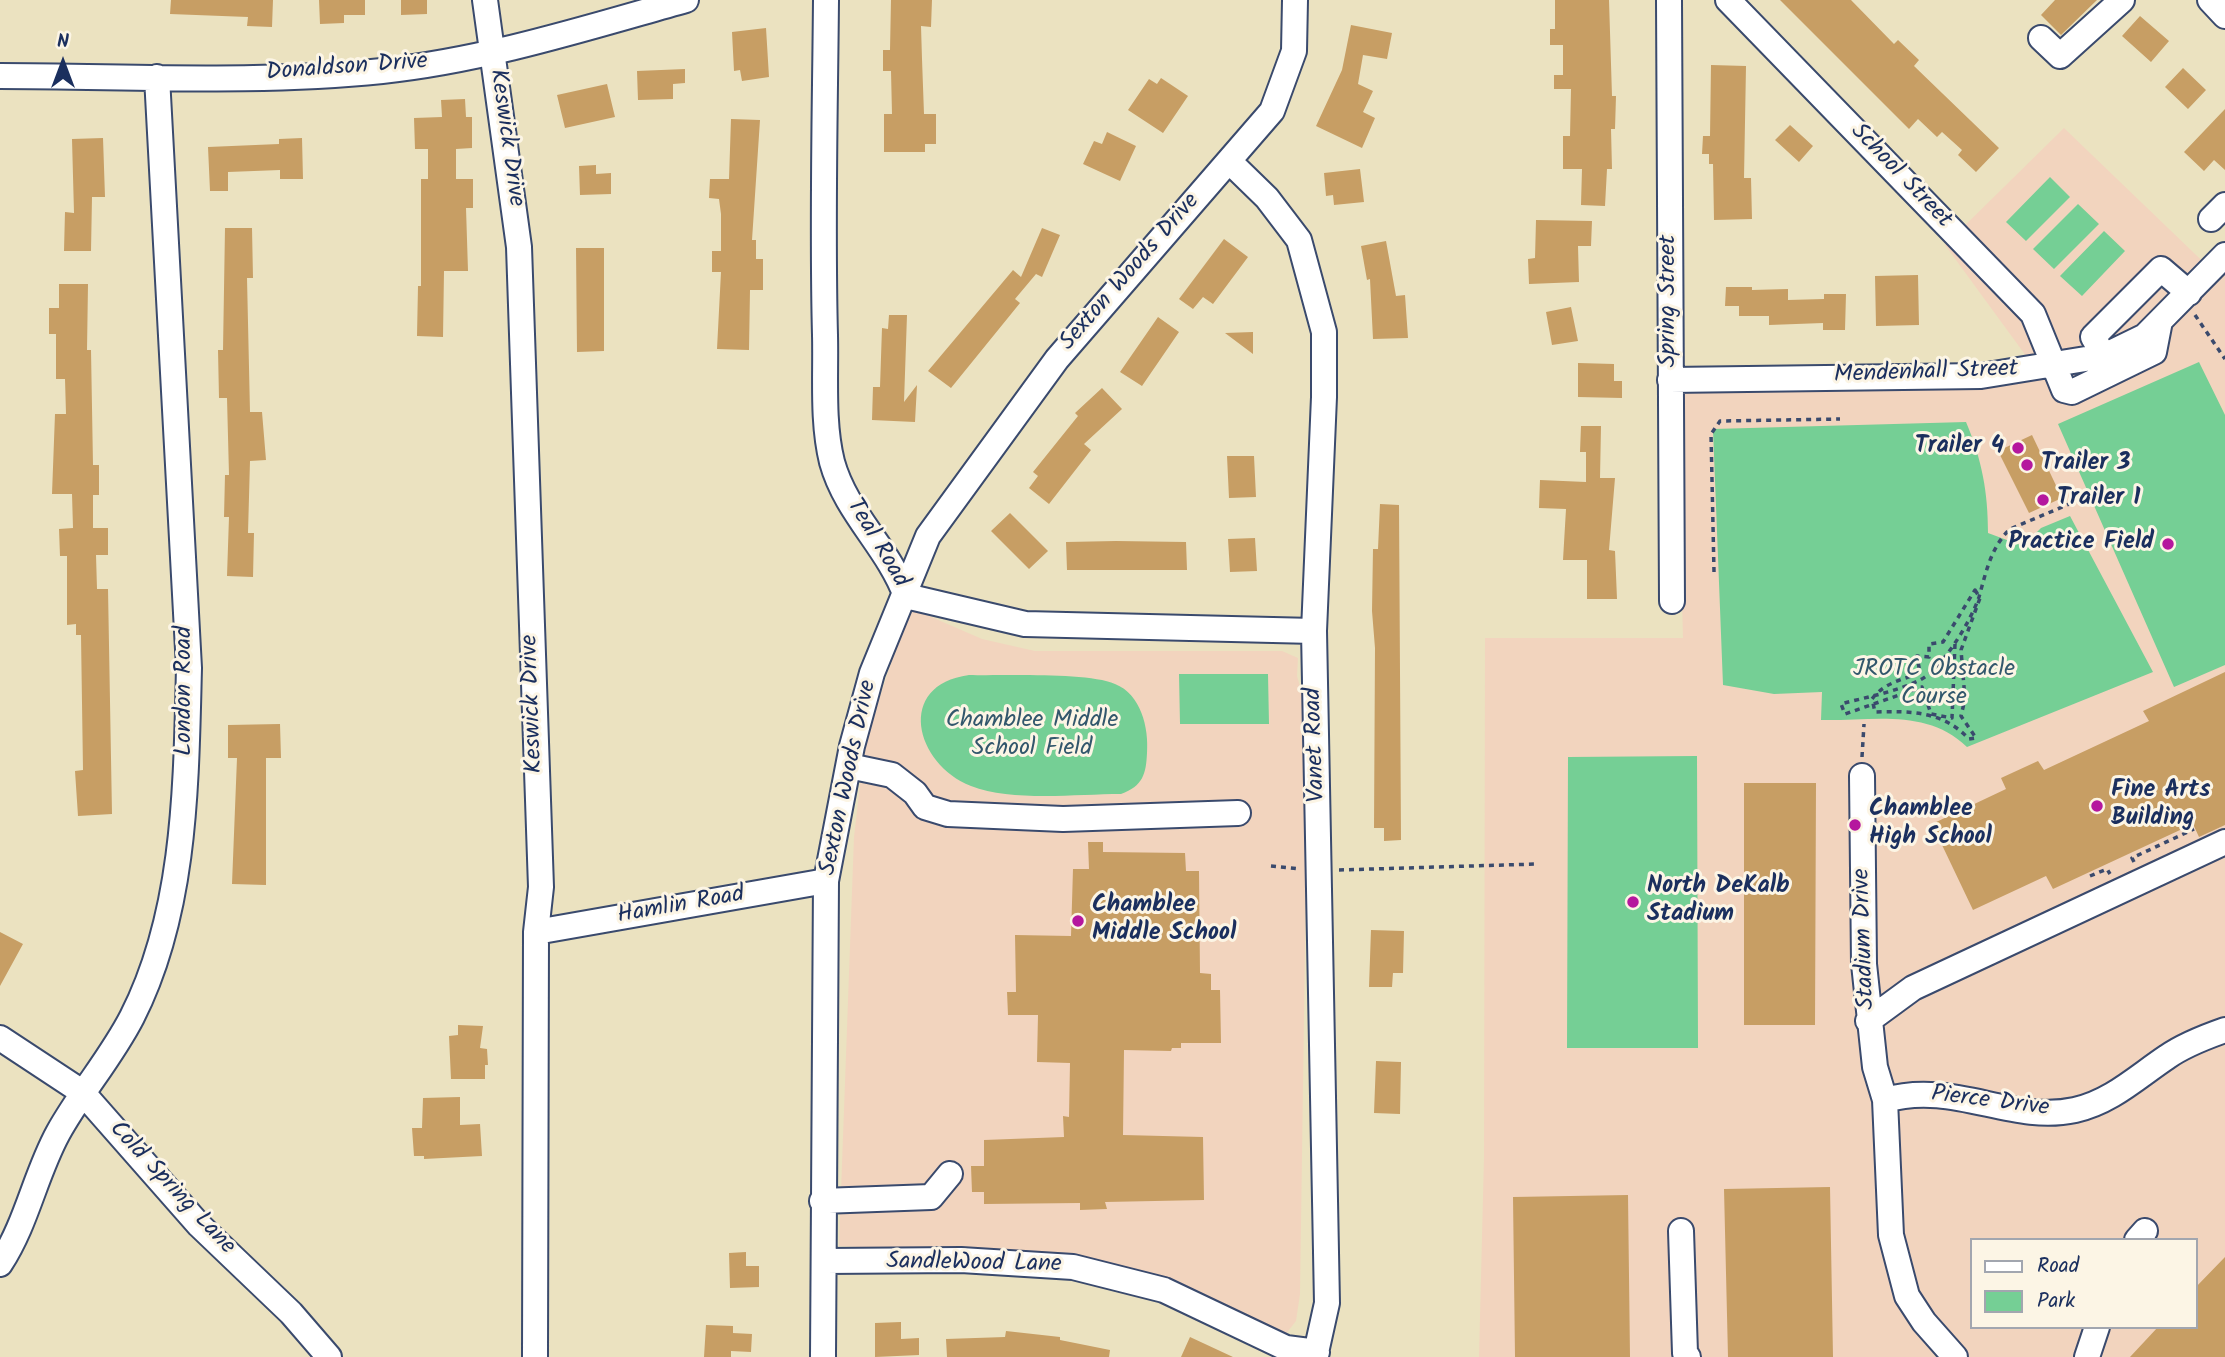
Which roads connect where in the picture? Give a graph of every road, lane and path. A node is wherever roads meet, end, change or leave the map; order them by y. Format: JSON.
{"nodes":[{"id":1,"x":485,"y":0,"type":"edge"},
{"id":2,"x":686,"y":0,"type":"edge"},
{"id":3,"x":827,"y":0,"type":"edge"},
{"id":4,"x":1295,"y":0,"type":"edge"},
{"id":5,"x":1669,"y":0,"type":"edge"},
{"id":6,"x":1728,"y":0,"type":"edge"},
{"id":7,"x":2122,"y":0,"type":"edge"},
{"id":8,"x":2210,"y":0,"type":"edge"},
{"id":9,"x":2225,"y":16,"type":"edge"},
{"id":10,"x":2040,"y":38,"type":"dead end"},
{"id":11,"x":494,"y":53,"type":"junction"},
{"id":12,"x":0,"y":76,"type":"edge"},
{"id":13,"x":157,"y":76,"type":"junction"},
{"id":14,"x":1229,"y":162,"type":"junction"},
{"id":15,"x":2225,"y":255,"type":"edge"},
{"id":16,"x":2191,"y":303,"type":"junction"},
{"id":17,"x":2160,"y":321,"type":"junction"},
{"id":18,"x":2099,"y":346,"type":"junction"},
{"id":19,"x":2225,"y":359,"type":"edge"},
{"id":20,"x":2054,"y":367,"type":"junction"},
{"id":21,"x":1670,"y":380,"type":"junction"},
{"id":22,"x":1825,"y":412,"type":"dead end"},
{"id":23,"x":1824,"y":419,"type":"junction"},
{"id":24,"x":1840,"y":419,"type":"dead end"},
{"id":25,"x":2086,"y":497,"type":"dead end"},
{"id":26,"x":1714,"y":572,"type":"dead end"},
{"id":27,"x":906,"y":596,"type":"junction"},
{"id":28,"x":1979,"y":596,"type":"junction"},
{"id":29,"x":1672,"y":601,"type":"dead end"},
{"id":30,"x":1314,"y":631,"type":"junction"},
{"id":31,"x":1955,"y":644,"type":"junction"},
{"id":32,"x":1876,"y":694,"type":"junction"},
{"id":33,"x":1873,"y":704,"type":"junction"},
{"id":34,"x":1864,"y":724,"type":"dead end"},
{"id":35,"x":849,"y":766,"type":"junction"},
{"id":36,"x":1862,"y":776,"type":"joint"},
{"id":37,"x":1238,"y":813,"type":"dead end"},
{"id":38,"x":2194,"y":829,"type":"dead end"},
{"id":39,"x":2225,"y":842,"type":"edge"},
{"id":40,"x":1537,"y":864,"type":"dead end"},
{"id":41,"x":1271,"y":866,"type":"dead end"},
{"id":42,"x":1308,"y":869,"type":"dead end"},
{"id":43,"x":1328,"y":870,"type":"dead end"},
{"id":44,"x":2138,"y":871,"type":"dead end"},
{"id":45,"x":826,"y":881,"type":"junction"},
{"id":46,"x":536,"y":932,"type":"junction"},
{"id":47,"x":1868,"y":1021,"type":"junction"},
{"id":48,"x":2225,"y":1030,"type":"edge"},
{"id":49,"x":0,"y":1038,"type":"edge"},
{"id":50,"x":82,"y":1091,"type":"junction"},
{"id":51,"x":1885,"y":1100,"type":"junction"},
{"id":52,"x":950,"y":1174,"type":"dead end"},
{"id":53,"x":822,"y":1201,"type":"junction"},
{"id":54,"x":1681,"y":1231,"type":"dead end"},
{"id":55,"x":825,"y":1261,"type":"junction"},
{"id":56,"x":0,"y":1264,"type":"edge"},
{"id":57,"x":2096,"y":1329,"type":"edge"},
{"id":58,"x":1943,"y":1353,"type":"edge"},
{"id":59,"x":1316,"y":1354,"type":"edge"},
{"id":60,"x":329,"y":1357,"type":"edge"},
{"id":61,"x":535,"y":1357,"type":"edge"},
{"id":62,"x":823,"y":1357,"type":"edge"},
{"id":63,"x":1688,"y":1357,"type":"edge"},
{"id":64,"x":2087,"y":1357,"type":"edge"}],
"edges":[{"from":1,"to":11,"type":"street","name":"Keswick Drive"},
{"from":2,"to":11,"type":"street","name":"Donaldson Drive"},
{"from":3,"to":27,"type":"street","name":"Teal Road"},
{"from":4,"to":14,"type":"street","name":"Sexton Woods Drive"},
{"from":5,"to":21,"type":"street","name":"Spring Street"},
{"from":6,"to":20,"type":"street","name":"School Street"},
{"from":7,"to":10,"type":"street"},
{"from":8,"to":9,"type":"street"},
{"from":11,"to":13,"type":"street","name":"Donaldson Drive"},
{"from":11,"to":46,"type":"street","name":"Keswick Drive"},
{"from":12,"to":13,"type":"street","name":"Donaldson Drive"},
{"from":13,"to":50,"type":"street","name":"London Road"},
{"from":14,"to":27,"type":"street","name":"Sexton Woods Drive"},
{"from":14,"to":30,"type":"street","name":"Vanet Road"},
{"from":15,"to":16,"type":"street","name":"Mendenhall Street"},
{"from":16,"to":17,"type":"street","name":"Mendenhall Street"},
{"from":16,"to":18,"type":"street"},
{"from":16,"to":19,"type":"path"},
{"from":17,"to":18,"type":"street","name":"Mendenhall Street"},
{"from":17,"to":20,"type":"street","name":"School Street"},
{"from":18,"to":20,"type":"street","name":"Mendenhall Street"},
{"from":20,"to":21,"type":"street","name":"Mendenhall Street"},
{"from":21,"to":29,"type":"street","name":"Spring Street"},
{"from":22,"to":23,"type":"path"},
{"from":23,"to":24,"type":"path"},
{"from":23,"to":26,"type":"path"},
{"from":25,"to":28,"type":"path"},
{"from":27,"to":30,"type":"street","name":"Teal Road"},
{"from":27,"to":35,"type":"street","name":"Sexton Woods Drive"},
{"from":28,"to":31,"type":"path"},
{"from":28,"to":32,"type":"path"},
{"from":28,"to":33,"type":"path"},
{"from":30,"to":59,"type":"street","name":"Vanet Road"},
{"from":31,"to":32,"type":"path"},
{"from":31,"to":33,"type":"path"},
{"from":32,"to":33,"type":"path"},
{"from":32,"to":33,"type":"path"},
{"from":34,"to":36,"type":"path"},
{"from":35,"to":37,"type":"street"},
{"from":35,"to":45,"type":"street","name":"Sexton Woods Drive"},
{"from":36,"to":47,"type":"street","name":"Stadium Drive"},
{"from":38,"to":44,"type":"path"},
{"from":39,"to":47,"type":"street"},
{"from":40,"to":43,"type":"path"},
{"from":41,"to":42,"type":"path"},
{"from":45,"to":46,"type":"street","name":"Hamlin Road"},
{"from":45,"to":53,"type":"street","name":"Sexton Woods Drive"},
{"from":46,"to":61,"type":"street","name":"Keswick Drive"},
{"from":47,"to":51,"type":"street","name":"Stadium Drive"},
{"from":48,"to":51,"type":"street","name":"Pierce Drive"},
{"from":49,"to":50,"type":"street","name":"Cold Spring Lane"},
{"from":50,"to":56,"type":"street","name":"London Road"},
{"from":50,"to":60,"type":"street","name":"Cold Spring Lane"},
{"from":51,"to":58,"type":"street"},
{"from":52,"to":53,"type":"street"},
{"from":53,"to":55,"type":"street","name":"Sexton Woods Drive"},
{"from":54,"to":63,"type":"street"},
{"from":55,"to":59,"type":"street","name":"SandleWood Lane"},
{"from":55,"to":62,"type":"street","name":"Sexton Woods Drive"},
{"from":57,"to":64,"type":"street"}]}
